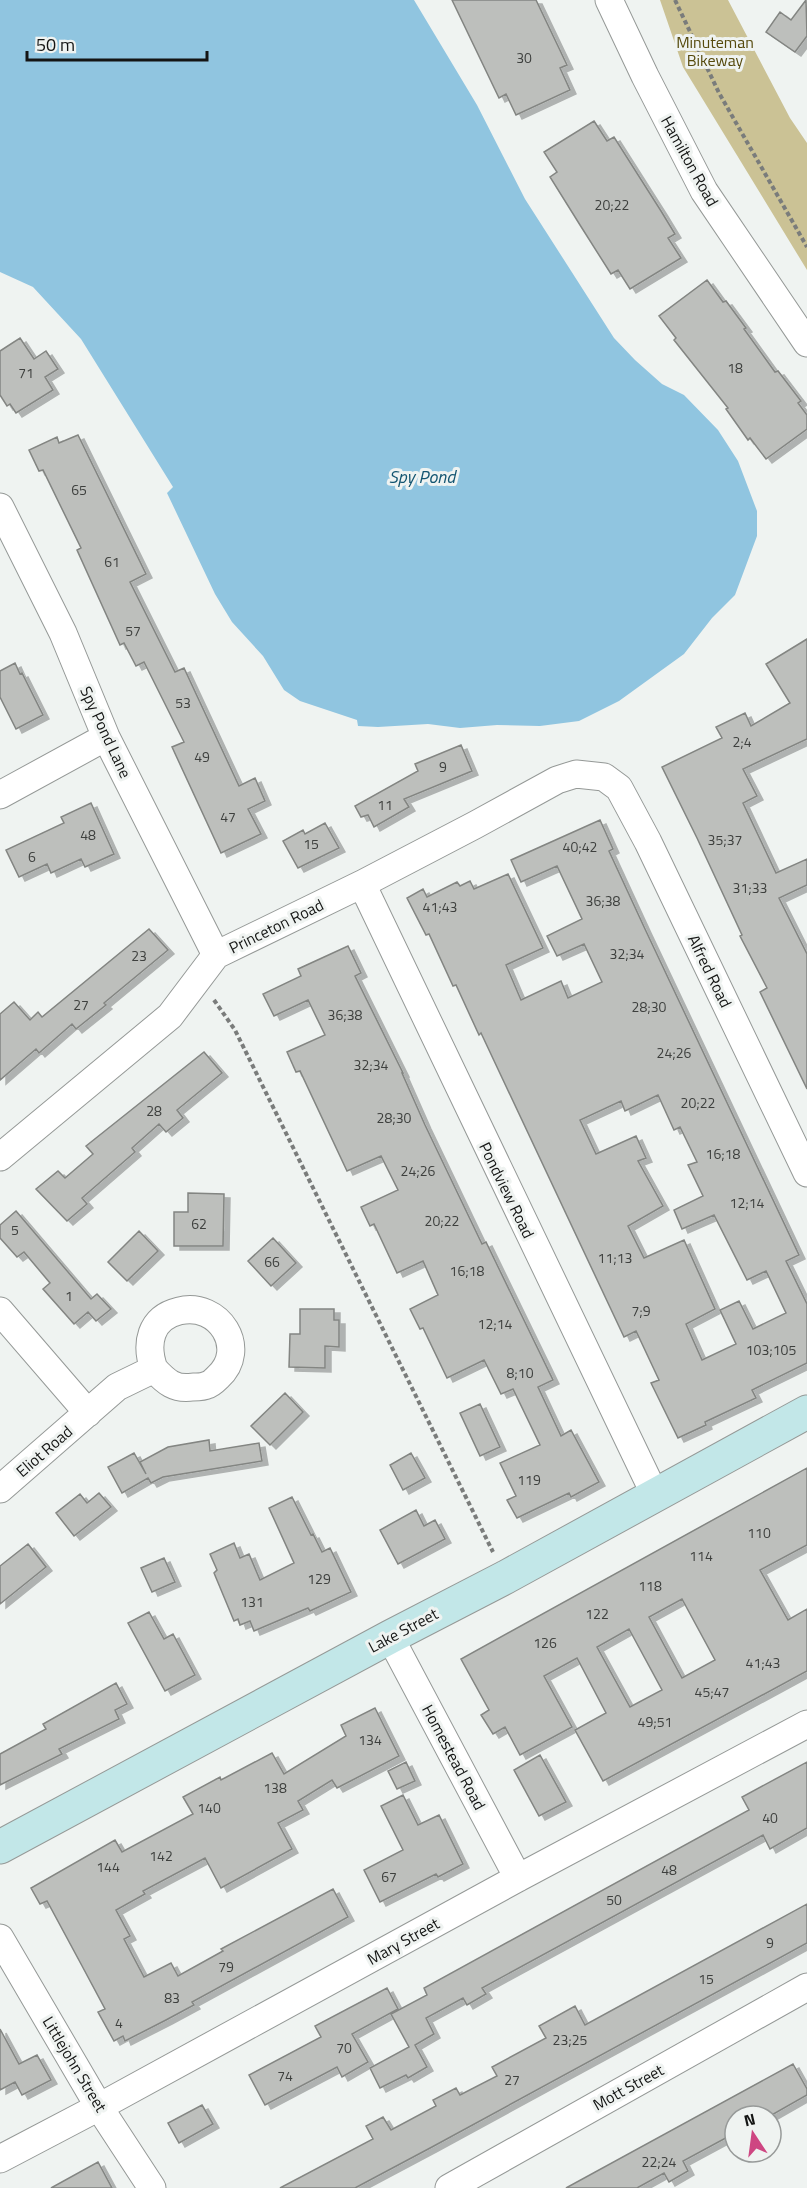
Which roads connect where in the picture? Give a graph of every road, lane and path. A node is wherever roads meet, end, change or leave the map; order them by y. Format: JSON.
{"nodes":[{"id":1,"x":609,"y":0,"type":"edge"},
{"id":2,"x":675,"y":0,"type":"edge"},
{"id":3,"x":807,"y":247,"type":"edge"},
{"id":4,"x":807,"y":343,"type":"edge"},
{"id":5,"x":0,"y":507,"type":"edge"},
{"id":6,"x":106,"y":737,"type":"junction"},
{"id":7,"x":604,"y":777,"type":"joint"},
{"id":8,"x":0,"y":795,"type":"edge"},
{"id":9,"x":362,"y":884,"type":"junction"},
{"id":10,"x":216,"y":954,"type":"junction"},
{"id":11,"x":198,"y":978,"type":"junction"},
{"id":12,"x":0,"y":1157,"type":"edge"},
{"id":13,"x":807,"y":1173,"type":"edge"},
{"id":14,"x":0,"y":1311,"type":"edge"},
{"id":15,"x":154,"y":1369,"type":"dead end"},
{"id":16,"x":807,"y":1412,"type":"edge"},
{"id":17,"x":88,"y":1413,"type":"junction"},
{"id":18,"x":0,"y":1489,"type":"edge"},
{"id":19,"x":655,"y":1495,"type":"junction"},
{"id":20,"x":494,"y":1553,"type":"dead end"},
{"id":21,"x":390,"y":1637,"type":"junction"},
{"id":22,"x":807,"y":1724,"type":"edge"},
{"id":23,"x":0,"y":1847,"type":"edge"},
{"id":24,"x":518,"y":1878,"type":"junction"},
{"id":25,"x":0,"y":1938,"type":"edge"},
{"id":26,"x":807,"y":1986,"type":"edge"},
{"id":27,"x":99,"y":2107,"type":"junction"},
{"id":28,"x":0,"y":2159,"type":"edge"},
{"id":29,"x":152,"y":2188,"type":"edge"},
{"id":30,"x":449,"y":2188,"type":"edge"}],
"edges":[{"from":1,"to":4,"type":"street","name":"Hamilton Road"},
{"from":2,"to":3,"type":"path"},
{"from":5,"to":6,"type":"street","name":"Spy Pond Lane"},
{"from":6,"to":8,"type":"street"},
{"from":6,"to":10,"type":"street","name":"Spy Pond Lane"},
{"from":7,"to":9,"type":"street","name":"Princeton Road"},
{"from":7,"to":13,"type":"street","name":"Alfred Road"},
{"from":9,"to":10,"type":"street","name":"Princeton Road"},
{"from":9,"to":19,"type":"street","name":"Pondview Road"},
{"from":10,"to":11,"type":"street","name":"Princeton Road"},
{"from":11,"to":12,"type":"street","name":"Princeton Road"},
{"from":11,"to":20,"type":"path"},
{"from":14,"to":17,"type":"street"},
{"from":15,"to":17,"type":"street","name":"Eliot Road"},
{"from":16,"to":19,"type":"main road","name":"Lake Street"},
{"from":17,"to":18,"type":"street","name":"Eliot Road"},
{"from":19,"to":21,"type":"main road","name":"Lake Street"},
{"from":21,"to":23,"type":"main road","name":"Lake Street"},
{"from":21,"to":24,"type":"street","name":"Homestead Road"},
{"from":22,"to":24,"type":"street","name":"Mary Street"},
{"from":24,"to":27,"type":"street","name":"Mary Street"},
{"from":25,"to":27,"type":"street","name":"Littlejohn Street"},
{"from":26,"to":30,"type":"street","name":"Mott Street"},
{"from":27,"to":28,"type":"street","name":"Mary Street"},
{"from":27,"to":29,"type":"street","name":"Littlejohn Street"}]}
